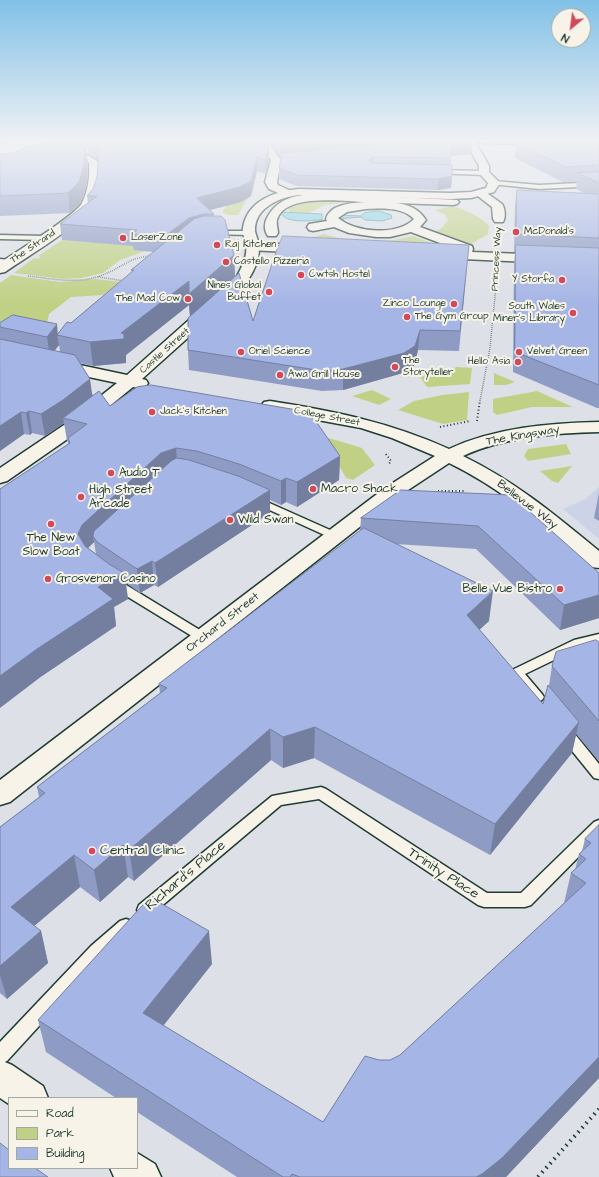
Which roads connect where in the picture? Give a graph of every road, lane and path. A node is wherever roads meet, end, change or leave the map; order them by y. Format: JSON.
{"nodes":[{"id":1,"x":90,"y":194,"type":"edge"},
{"id":2,"x":284,"y":194,"type":"edge"},
{"id":3,"x":374,"y":194,"type":"edge"},
{"id":4,"x":471,"y":194,"type":"edge"},
{"id":5,"x":481,"y":194,"type":"edge"},
{"id":6,"x":334,"y":197,"type":"junction"},
{"id":7,"x":353,"y":206,"type":"junction"},
{"id":8,"x":411,"y":211,"type":"junction"},
{"id":9,"x":499,"y":219,"type":"dead end"},
{"id":10,"x":334,"y":224,"type":"junction"},
{"id":11,"x":313,"y":227,"type":"dead end"},
{"id":12,"x":411,"y":228,"type":"junction"},
{"id":13,"x":205,"y":233,"type":"edge"},
{"id":14,"x":272,"y":233,"type":"dead end"},
{"id":15,"x":0,"y":236,"type":"edge"},
{"id":16,"x":44,"y":238,"type":"junction"},
{"id":17,"x":251,"y":240,"type":"junction"},
{"id":18,"x":318,"y":249,"type":"edge"},
{"id":19,"x":428,"y":254,"type":"edge"},
{"id":20,"x":154,"y":256,"type":"edge"},
{"id":21,"x":499,"y":256,"type":"junction"},
{"id":22,"x":599,"y":261,"type":"edge"},
{"id":23,"x":3,"y":264,"type":"edge"},
{"id":24,"x":95,"y":277,"type":"junction"},
{"id":25,"x":54,"y":280,"type":"dead end"},
{"id":26,"x":129,"y":282,"type":"edge"},
{"id":27,"x":0,"y":353,"type":"edge"},
{"id":28,"x":130,"y":381,"type":"junction"},
{"id":29,"x":153,"y":385,"type":"edge"},
{"id":30,"x":253,"y":403,"type":"edge"},
{"id":31,"x":477,"y":420,"type":"junction"},
{"id":32,"x":439,"y":427,"type":"dead end"},
{"id":33,"x":599,"y":427,"type":"edge"},
{"id":34,"x":476,"y":428,"type":"dead end"},
{"id":35,"x":449,"y":457,"type":"junction"},
{"id":36,"x":0,"y":477,"type":"edge"},
{"id":37,"x":243,"y":495,"type":"edge"},
{"id":38,"x":335,"y":536,"type":"junction"},
{"id":39,"x":599,"y":562,"type":"edge"},
{"id":40,"x":106,"y":577,"type":"edge"},
{"id":41,"x":204,"y":638,"type":"junction"},
{"id":42,"x":599,"y":638,"type":"edge"},
{"id":43,"x":546,"y":708,"type":"edge"},
{"id":44,"x":556,"y":720,"type":"edge"},
{"id":45,"x":599,"y":774,"type":"edge"},
{"id":46,"x":322,"y":793,"type":"joint"},
{"id":47,"x":0,"y":795,"type":"edge"},
{"id":48,"x":599,"y":826,"type":"edge"},
{"id":49,"x":0,"y":1054,"type":"edge"},
{"id":50,"x":0,"y":1077,"type":"edge"},
{"id":51,"x":29,"y":1097,"type":"edge"},
{"id":52,"x":599,"y":1109,"type":"edge"},
{"id":53,"x":130,"y":1169,"type":"edge"},
{"id":54,"x":142,"y":1177,"type":"edge"},
{"id":55,"x":538,"y":1177,"type":"edge"}],
"edges":[{"from":1,"to":16,"type":"street","name":"The Strand"},
{"from":2,"to":17,"type":"street","name":"Castle Street"},
{"from":3,"to":4,"type":"street"},
{"from":5,"to":9,"type":"street","name":"Princess Way"},
{"from":6,"to":7,"type":"street"},
{"from":6,"to":8,"type":"street"},
{"from":6,"to":14,"type":"street"},
{"from":7,"to":8,"type":"street"},
{"from":7,"to":10,"type":"street"},
{"from":8,"to":12,"type":"street"},
{"from":10,"to":11,"type":"street"},
{"from":10,"to":12,"type":"street"},
{"from":12,"to":21,"type":"street"},
{"from":13,"to":17,"type":"lane"},
{"from":15,"to":16,"type":"lane"},
{"from":16,"to":23,"type":"street","name":"The Strand"},
{"from":17,"to":18,"type":"street"},
{"from":17,"to":28,"type":"street","name":"Castle Street"},
{"from":19,"to":21,"type":"street"},
{"from":20,"to":24,"type":"path"},
{"from":21,"to":22,"type":"street"},
{"from":21,"to":31,"type":"path","name":"Princess Way"},
{"from":24,"to":25,"type":"path"},
{"from":24,"to":26,"type":"path"},
{"from":27,"to":28,"type":"street"},
{"from":28,"to":29,"type":"street"},
{"from":28,"to":36,"type":"street","name":"Castle Street"},
{"from":30,"to":35,"type":"street","name":"College Street"},
{"from":31,"to":32,"type":"path"},
{"from":31,"to":34,"type":"path","name":"Princess Way"},
{"from":33,"to":35,"type":"street","name":"The Kingsway"},
{"from":35,"to":38,"type":"street","name":"Orchard Street"},
{"from":35,"to":39,"type":"street","name":"Bellevue Way"},
{"from":37,"to":38,"type":"lane"},
{"from":38,"to":41,"type":"street","name":"Orchard Street"},
{"from":40,"to":41,"type":"lane"},
{"from":41,"to":47,"type":"street","name":"Orchard Street"},
{"from":42,"to":43,"type":"lane"},
{"from":44,"to":45,"type":"lane"},
{"from":46,"to":48,"type":"lane","name":"Trinity Place"},
{"from":46,"to":49,"type":"lane","name":"Richard's Place"},
{"from":50,"to":51,"type":"street"},
{"from":52,"to":55,"type":"path"},
{"from":53,"to":54,"type":"street"}]}
